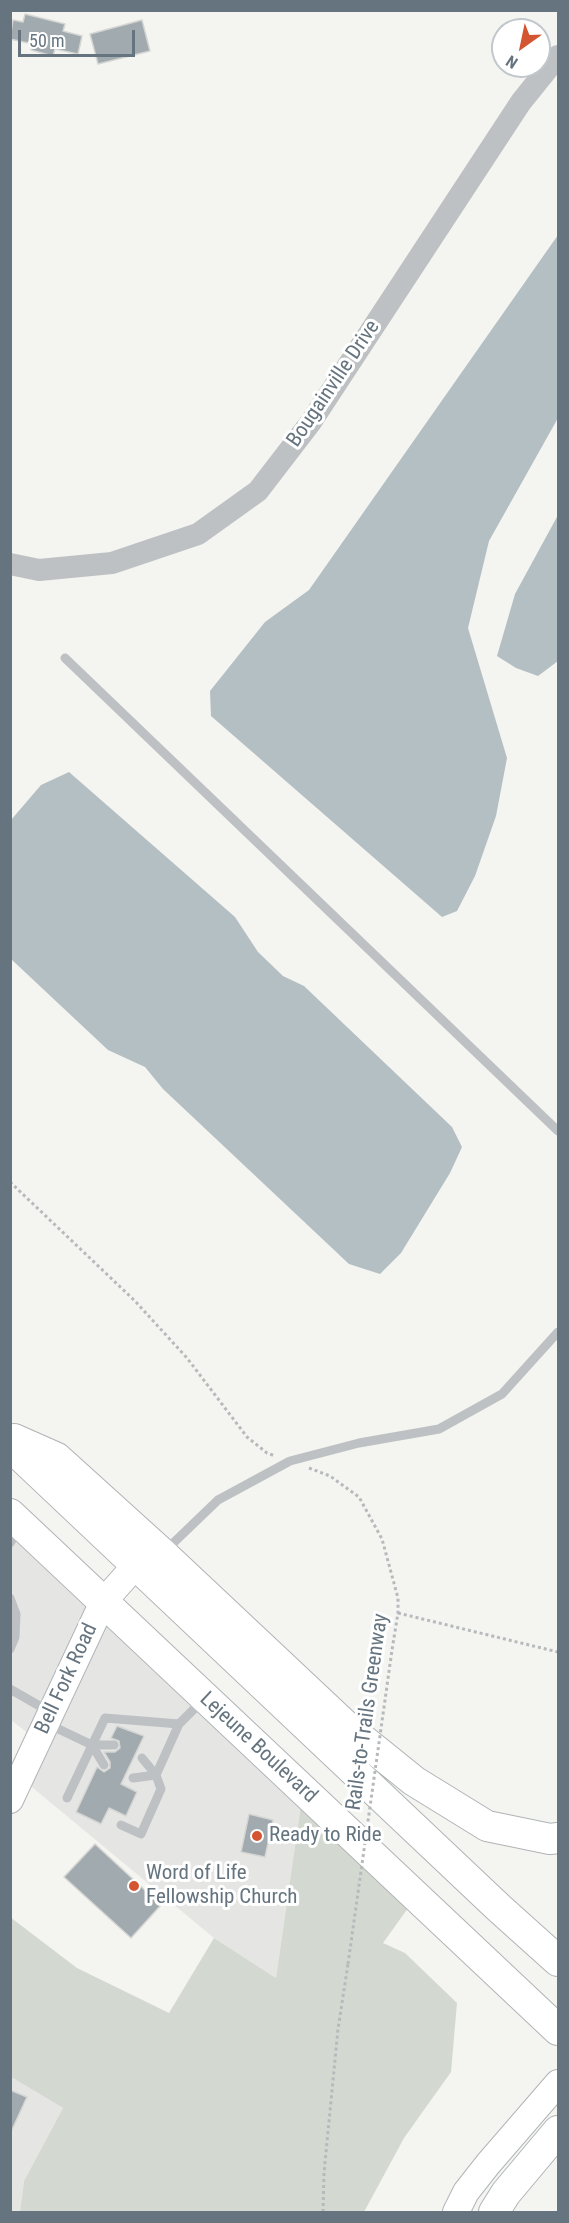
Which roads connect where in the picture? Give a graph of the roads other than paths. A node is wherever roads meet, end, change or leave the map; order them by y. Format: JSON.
{"nodes":[{"id":1,"x":558,"y":56,"type":"edge"},
{"id":2,"x":10,"y":564,"type":"edge"},
{"id":3,"x":65,"y":658,"type":"dead end"},
{"id":4,"x":558,"y":1131,"type":"edge"},
{"id":5,"x":558,"y":1332,"type":"edge"},
{"id":6,"x":10,"y":1437,"type":"edge"},
{"id":7,"x":10,"y":1446,"type":"edge"},
{"id":8,"x":14,"y":1527,"type":"edge"},
{"id":9,"x":149,"y":1559,"type":"junction"},
{"id":10,"x":10,"y":1598,"type":"edge"},
{"id":11,"x":103,"y":1602,"type":"junction"},
{"id":12,"x":10,"y":1649,"type":"edge"},
{"id":13,"x":10,"y":1689,"type":"edge"},
{"id":14,"x":205,"y":1698,"type":"junction"},
{"id":15,"x":49,"y":1718,"type":"junction"},
{"id":16,"x":179,"y":1724,"type":"junction"},
{"id":17,"x":92,"y":1745,"type":"junction"},
{"id":18,"x":114,"y":1745,"type":"dead end"},
{"id":19,"x":142,"y":1758,"type":"dead end"},
{"id":20,"x":104,"y":1766,"type":"dead end"},
{"id":21,"x":156,"y":1775,"type":"junction"},
{"id":22,"x":132,"y":1778,"type":"dead end"},
{"id":23,"x":67,"y":1798,"type":"dead end"},
{"id":24,"x":10,"y":1800,"type":"edge"},
{"id":25,"x":121,"y":1825,"type":"dead end"},
{"id":26,"x":558,"y":1838,"type":"edge"},
{"id":27,"x":558,"y":1961,"type":"edge"},
{"id":28,"x":558,"y":2030,"type":"edge"},
{"id":29,"x":554,"y":2088,"type":"edge"},
{"id":30,"x":558,"y":2131,"type":"edge"},
{"id":31,"x":456,"y":2212,"type":"edge"},
{"id":32,"x":494,"y":2212,"type":"edge"}],
"edges":[{"from":1,"to":2,"type":"street","name":"Bougainville Drive"},
{"from":3,"to":4,"type":"lane"},
{"from":5,"to":9,"type":"lane"},
{"from":6,"to":9,"type":"highway"},
{"from":7,"to":9,"type":"highway"},
{"from":8,"to":11,"type":"highway","name":"Lejeune Boulevard"},
{"from":9,"to":11,"type":"main road","name":"Bell Fork Road"},
{"from":9,"to":26,"type":"highway"},
{"from":9,"to":27,"type":"highway"},
{"from":10,"to":12,"type":"lane"},
{"from":11,"to":14,"type":"highway","name":"Lejeune Boulevard"},
{"from":11,"to":15,"type":"main road","name":"Bell Fork Road"},
{"from":13,"to":15,"type":"lane"},
{"from":14,"to":16,"type":"lane"},
{"from":14,"to":28,"type":"highway","name":"Lejeune Boulevard"},
{"from":15,"to":17,"type":"lane"},
{"from":15,"to":24,"type":"main road","name":"Bell Fork Road"},
{"from":16,"to":17,"type":"lane"},
{"from":16,"to":21,"type":"lane"},
{"from":17,"to":18,"type":"lane"},
{"from":17,"to":20,"type":"lane"},
{"from":17,"to":23,"type":"lane"},
{"from":19,"to":21,"type":"lane"},
{"from":21,"to":22,"type":"lane"},
{"from":21,"to":25,"type":"lane"},
{"from":29,"to":31,"type":"main road"},
{"from":30,"to":32,"type":"highway"}]}
